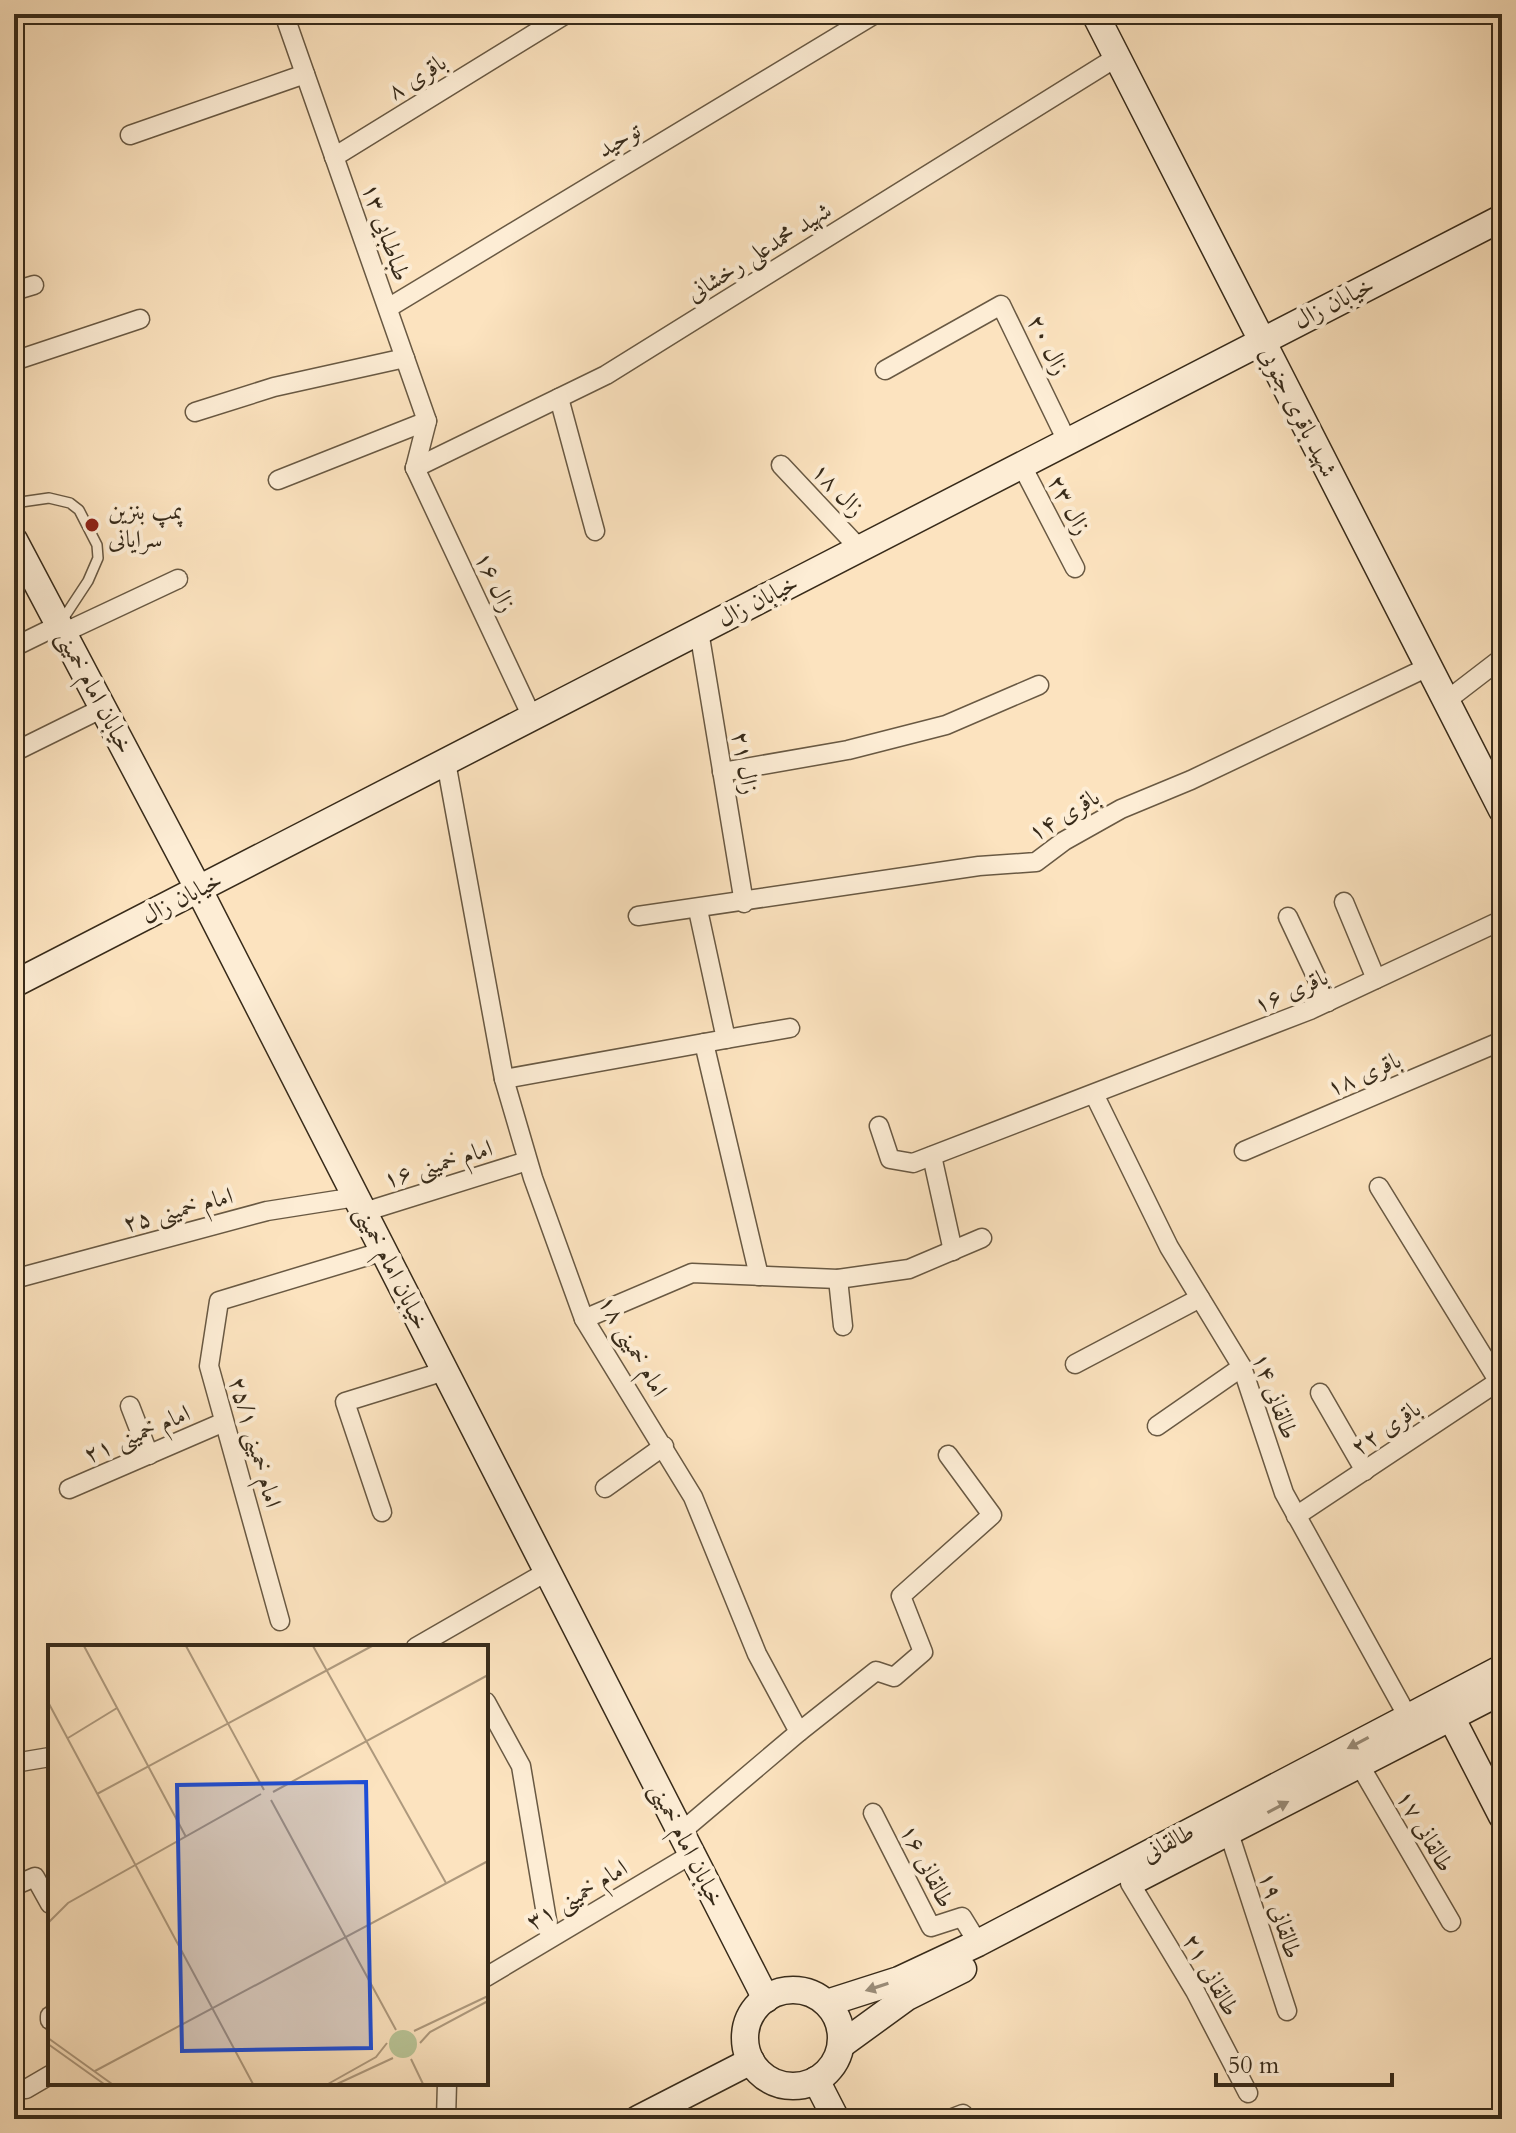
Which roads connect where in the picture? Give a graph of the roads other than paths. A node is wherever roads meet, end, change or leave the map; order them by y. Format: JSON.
{"nodes":[{"id":1,"x":284,"y":14,"type":"edge"},
{"id":2,"x":566,"y":14,"type":"edge"},
{"id":3,"x":875,"y":14,"type":"edge"},
{"id":4,"x":1101,"y":16,"type":"edge"},
{"id":5,"x":1117,"y":57,"type":"junction"},
{"id":6,"x":305,"y":74,"type":"junction"},
{"id":7,"x":130,"y":135,"type":"dead end"},
{"id":8,"x":334,"y":157,"type":"junction"},
{"id":9,"x":1502,"y":218,"type":"edge"},
{"id":10,"x":34,"y":285,"type":"dead end"},
{"id":11,"x":14,"y":291,"type":"edge"},
{"id":12,"x":388,"y":308,"type":"junction"},
{"id":13,"x":140,"y":319,"type":"dead end"},
{"id":14,"x":1261,"y":340,"type":"junction"},
{"id":15,"x":405,"y":358,"type":"junction"},
{"id":16,"x":14,"y":361,"type":"edge"},
{"id":17,"x":885,"y":370,"type":"dead end"},
{"id":18,"x":559,"y":398,"type":"junction"},
{"id":19,"x":195,"y":412,"type":"dead end"},
{"id":20,"x":427,"y":421,"type":"junction"},
{"id":21,"x":1067,"y":441,"type":"junction"},
{"id":22,"x":1021,"y":464,"type":"junction"},
{"id":23,"x":781,"y":465,"type":"dead end"},
{"id":24,"x":415,"y":468,"type":"junction"},
{"id":25,"x":278,"y":480,"type":"dead end"},
{"id":26,"x":14,"y":503,"type":"edge"},
{"id":27,"x":595,"y":531,"type":"dead end"},
{"id":28,"x":14,"y":540,"type":"edge"},
{"id":29,"x":859,"y":548,"type":"junction"},
{"id":30,"x":1075,"y":568,"type":"dead end"},
{"id":31,"x":178,"y":579,"type":"dead end"},
{"id":32,"x":61,"y":629,"type":"junction"},
{"id":33,"x":699,"y":631,"type":"junction"},
{"id":34,"x":14,"y":647,"type":"edge"},
{"id":35,"x":1502,"y":658,"type":"edge"},
{"id":36,"x":1428,"y":667,"type":"junction"},
{"id":37,"x":1039,"y":685,"type":"dead end"},
{"id":38,"x":1446,"y":701,"type":"junction"},
{"id":39,"x":103,"y":708,"type":"junction"},
{"id":40,"x":532,"y":717,"type":"junction"},
{"id":41,"x":14,"y":752,"type":"edge"},
{"id":42,"x":446,"y":762,"type":"junction"},
{"id":43,"x":722,"y":772,"type":"junction"},
{"id":44,"x":1502,"y":810,"type":"edge"},
{"id":45,"x":199,"y":890,"type":"junction"},
{"id":46,"x":1344,"y":902,"type":"dead end"},
{"id":47,"x":744,"y":903,"type":"junction"},
{"id":48,"x":698,"y":910,"type":"junction"},
{"id":49,"x":638,"y":916,"type":"dead end"},
{"id":50,"x":1288,"y":917,"type":"dead end"},
{"id":51,"x":1502,"y":920,"type":"edge"},
{"id":52,"x":1376,"y":979,"type":"junction"},
{"id":53,"x":14,"y":984,"type":"edge"},
{"id":54,"x":1328,"y":1002,"type":"junction"},
{"id":55,"x":790,"y":1028,"type":"dead end"},
{"id":56,"x":726,"y":1039,"type":"junction"},
{"id":57,"x":1502,"y":1041,"type":"edge"},
{"id":58,"x":704,"y":1043,"type":"junction"},
{"id":59,"x":504,"y":1079,"type":"junction"},
{"id":60,"x":1094,"y":1094,"type":"junction"},
{"id":61,"x":879,"y":1126,"type":"dead end"},
{"id":62,"x":1244,"y":1151,"type":"dead end"},
{"id":63,"x":932,"y":1156,"type":"junction"},
{"id":64,"x":527,"y":1161,"type":"junction"},
{"id":65,"x":1379,"y":1187,"type":"dead end"},
{"id":66,"x":360,"y":1204,"type":"junction"},
{"id":67,"x":982,"y":1238,"type":"dead end"},
{"id":68,"x":384,"y":1251,"type":"junction"},
{"id":69,"x":953,"y":1251,"type":"junction"},
{"id":70,"x":759,"y":1276,"type":"junction"},
{"id":71,"x":14,"y":1279,"type":"edge"},
{"id":72,"x":838,"y":1279,"type":"junction"},
{"id":73,"x":1200,"y":1298,"type":"junction"},
{"id":74,"x":584,"y":1319,"type":"junction"},
{"id":75,"x":843,"y":1326,"type":"dead end"},
{"id":76,"x":1075,"y":1364,"type":"dead end"},
{"id":77,"x":1242,"y":1367,"type":"junction"},
{"id":78,"x":445,"y":1371,"type":"junction"},
{"id":79,"x":1500,"y":1380,"type":"edge"},
{"id":80,"x":1320,"y":1393,"type":"dead end"},
{"id":81,"x":130,"y":1406,"type":"dead end"},
{"id":82,"x":224,"y":1422,"type":"junction"},
{"id":83,"x":1157,"y":1426,"type":"dead end"},
{"id":84,"x":664,"y":1446,"type":"junction"},
{"id":85,"x":149,"y":1455,"type":"junction"},
{"id":86,"x":948,"y":1455,"type":"dead end"},
{"id":87,"x":1365,"y":1471,"type":"junction"},
{"id":88,"x":605,"y":1488,"type":"dead end"},
{"id":89,"x":69,"y":1489,"type":"dead end"},
{"id":90,"x":382,"y":1512,"type":"dead end"},
{"id":91,"x":1296,"y":1516,"type":"junction"},
{"id":92,"x":548,"y":1571,"type":"junction"},
{"id":93,"x":280,"y":1621,"type":"dead end"},
{"id":94,"x":419,"y":1645,"type":"edge"},
{"id":95,"x":1502,"y":1668,"type":"edge"},
{"id":96,"x":1502,"y":1691,"type":"edge"},
{"id":97,"x":488,"y":1706,"type":"edge"},
{"id":98,"x":1408,"y":1717,"type":"junction"},
{"id":99,"x":1451,"y":1717,"type":"junction"},
{"id":100,"x":799,"y":1732,"type":"junction"},
{"id":101,"x":48,"y":1757,"type":"edge"},
{"id":102,"x":16,"y":1759,"type":"edge"},
{"id":103,"x":1359,"y":1764,"type":"junction"},
{"id":104,"x":873,"y":1813,"type":"dead end"},
{"id":105,"x":1502,"y":1816,"type":"edge"},
{"id":106,"x":1229,"y":1833,"type":"junction"},
{"id":107,"x":686,"y":1843,"type":"junction"},
{"id":108,"x":1130,"y":1883,"type":"junction"},
{"id":109,"x":14,"y":1886,"type":"edge"},
{"id":110,"x":48,"y":1900,"type":"edge"},
{"id":111,"x":1451,"y":1922,"type":"dead end"},
{"id":112,"x":550,"y":1938,"type":"junction"},
{"id":113,"x":978,"y":1943,"type":"junction"},
{"id":114,"x":488,"y":1976,"type":"edge"},
{"id":115,"x":766,"y":1999,"type":"junction"},
{"id":116,"x":827,"y":2003,"type":"junction"},
{"id":117,"x":1287,"y":2011,"type":"dead end"},
{"id":118,"x":841,"y":2045,"type":"junction"},
{"id":119,"x":751,"y":2061,"type":"junction"},
{"id":120,"x":48,"y":2076,"type":"edge"},
{"id":121,"x":816,"y":2080,"type":"junction"},
{"id":122,"x":447,"y":2085,"type":"edge"},
{"id":123,"x":26,"y":2089,"type":"dead end"},
{"id":124,"x":1248,"y":2093,"type":"dead end"},
{"id":125,"x":446,"y":2119,"type":"edge"},
{"id":126,"x":638,"y":2119,"type":"edge"},
{"id":127,"x":836,"y":2119,"type":"edge"}],
"edges":[{"from":1,"to":6,"type":"street","name":"طباطبایی ۱۳"},
{"from":2,"to":8,"type":"street","name":"باقری ۸"},
{"from":3,"to":12,"type":"street","name":"توحید"},
{"from":4,"to":5,"type":"main road","name":"شهید باقری جنوبی"},
{"from":5,"to":14,"type":"main road","name":"شهید باقری جنوبی"},
{"from":5,"to":18,"type":"street","name":"شهید محمدعلی رخشانی"},
{"from":6,"to":7,"type":"street"},
{"from":6,"to":8,"type":"street","name":"طباطبایی ۱۳"},
{"from":8,"to":12,"type":"street","name":"طباطبایی ۱۳"},
{"from":9,"to":14,"type":"main road","name":"خیابان زال"},
{"from":10,"to":11,"type":"street"},
{"from":12,"to":15,"type":"street","name":"طباطبایی ۱۳"},
{"from":13,"to":16,"type":"street"},
{"from":14,"to":21,"type":"main road","name":"خیابان زال"},
{"from":14,"to":36,"type":"main road","name":"شهید باقری جنوبی"},
{"from":15,"to":19,"type":"street"},
{"from":15,"to":20,"type":"street","name":"طباطبایی ۱۳"},
{"from":17,"to":21,"type":"street","name":"زال ۲۰"},
{"from":18,"to":24,"type":"street","name":"شهید محمدعلی رخشانی"},
{"from":18,"to":27,"type":"street"},
{"from":20,"to":24,"type":"street"},
{"from":20,"to":25,"type":"street"},
{"from":21,"to":22,"type":"main road","name":"خیابان زال"},
{"from":22,"to":29,"type":"main road","name":"خیابان زال"},
{"from":22,"to":30,"type":"street","name":"زال ۲۳"},
{"from":23,"to":29,"type":"street","name":"زال ۱۸"},
{"from":24,"to":40,"type":"street","name":"زال ۱۶"},
{"from":26,"to":32,"type":"lane"},
{"from":28,"to":32,"type":"main road","name":"خیابان امام خمینی"},
{"from":29,"to":33,"type":"main road","name":"خیابان زال"},
{"from":31,"to":32,"type":"street"},
{"from":32,"to":34,"type":"street"},
{"from":32,"to":39,"type":"main road","name":"خیابان امام خمینی"},
{"from":33,"to":40,"type":"main road","name":"خیابان زال"},
{"from":33,"to":43,"type":"street","name":"زال ۲۱"},
{"from":35,"to":38,"type":"street"},
{"from":36,"to":38,"type":"main road","name":"شهید باقری جنوبی"},
{"from":36,"to":47,"type":"street","name":"باقری ۱۴"},
{"from":37,"to":43,"type":"street"},
{"from":38,"to":44,"type":"main road","name":"شهید باقری جنوبی"},
{"from":39,"to":41,"type":"street"},
{"from":39,"to":45,"type":"main road","name":"خیابان امام خمینی"},
{"from":40,"to":42,"type":"main road","name":"خیابان زال"},
{"from":42,"to":45,"type":"main road","name":"خیابان زال"},
{"from":42,"to":59,"type":"street","name":"امام خمینی ۱۸"},
{"from":43,"to":47,"type":"street","name":"زال ۲۱"},
{"from":45,"to":53,"type":"main road","name":"خیابان زال"},
{"from":45,"to":66,"type":"main road","name":"خیابان امام خمینی"},
{"from":46,"to":52,"type":"street"},
{"from":47,"to":48,"type":"street","name":"باقری ۱۴"},
{"from":48,"to":49,"type":"street","name":"باقری ۱۴"},
{"from":48,"to":56,"type":"street"},
{"from":50,"to":54,"type":"street"},
{"from":51,"to":52,"type":"street","name":"باقری ۱۶"},
{"from":52,"to":54,"type":"street","name":"باقری ۱۶"},
{"from":54,"to":60,"type":"street","name":"باقری ۱۶"},
{"from":55,"to":56,"type":"street"},
{"from":56,"to":58,"type":"street"},
{"from":57,"to":62,"type":"street","name":"باقری ۱۸"},
{"from":58,"to":59,"type":"street"},
{"from":58,"to":70,"type":"street"},
{"from":59,"to":64,"type":"street","name":"امام خمینی ۱۸"},
{"from":60,"to":63,"type":"street","name":"باقری ۱۶"},
{"from":60,"to":73,"type":"street","name":"طالقانی ۱۴"},
{"from":61,"to":63,"type":"street","name":"باقری ۱۶"},
{"from":63,"to":69,"type":"street"},
{"from":64,"to":66,"type":"street","name":"امام خمینی ۱۶"},
{"from":64,"to":74,"type":"street","name":"امام خمینی ۱۸"},
{"from":65,"to":79,"type":"street"},
{"from":66,"to":68,"type":"main road","name":"خیابان امام خمینی"},
{"from":66,"to":71,"type":"street","name":"امام خمینی ۲۵"},
{"from":67,"to":69,"type":"street"},
{"from":68,"to":78,"type":"main road","name":"خیابان امام خمینی"},
{"from":68,"to":82,"type":"street","name":"امام خمینی ۲۵/۱"},
{"from":69,"to":72,"type":"street"},
{"from":70,"to":72,"type":"street"},
{"from":70,"to":74,"type":"street"},
{"from":72,"to":75,"type":"street"},
{"from":73,"to":76,"type":"street"},
{"from":73,"to":77,"type":"street","name":"طالقانی ۱۴"},
{"from":74,"to":84,"type":"street","name":"امام خمینی ۱۸"},
{"from":77,"to":83,"type":"street"},
{"from":77,"to":91,"type":"street","name":"طالقانی ۱۴"},
{"from":78,"to":90,"type":"street"},
{"from":78,"to":92,"type":"main road","name":"خیابان امام خمینی"},
{"from":79,"to":87,"type":"street","name":"باقری ۲۲"},
{"from":80,"to":87,"type":"street"},
{"from":81,"to":85,"type":"street"},
{"from":82,"to":85,"type":"street","name":"امام خمینی ۲۱"},
{"from":82,"to":93,"type":"street","name":"امام خمینی ۲۵/۱"},
{"from":84,"to":88,"type":"street"},
{"from":84,"to":100,"type":"street","name":"امام خمینی ۱۸"},
{"from":85,"to":89,"type":"street","name":"امام خمینی ۲۱"},
{"from":86,"to":100,"type":"street"},
{"from":87,"to":91,"type":"street","name":"باقری ۲۲"},
{"from":91,"to":98,"type":"street","name":"طالقانی ۱۴"},
{"from":92,"to":94,"type":"street"},
{"from":92,"to":107,"type":"main road","name":"خیابان امام خمینی"},
{"from":95,"to":98,"type":"main road","name":"طالقانی"},
{"from":96,"to":99,"type":"main road","name":"طالقانی"},
{"from":97,"to":112,"type":"street"},
{"from":98,"to":113,"type":"main road","name":"طالقانی","one_way":true},
{"from":99,"to":103,"type":"main road","name":"طالقانی"},
{"from":99,"to":105,"type":"main road"},
{"from":100,"to":107,"type":"street"},
{"from":101,"to":102,"type":"street"},
{"from":106,"to":103,"type":"main road","name":"طالقانی","one_way":true},
{"from":103,"to":111,"type":"street","name":"طالقانی ۱۷"},
{"from":104,"to":113,"type":"street","name":"طالقانی ۱۶"},
{"from":106,"to":108,"type":"main road","name":"طالقانی"},
{"from":106,"to":117,"type":"street","name":"طالقانی ۱۹"},
{"from":107,"to":112,"type":"street","name":"امام خمینی ۳۱"},
{"from":107,"to":115,"type":"main road","name":"خیابان امام خمینی"},
{"from":108,"to":118,"type":"main road","name":"طالقانی"},
{"from":108,"to":124,"type":"street","name":"طالقانی ۲۱"},
{"from":109,"to":110,"type":"street"},
{"from":112,"to":114,"type":"street","name":"امام خمینی ۳۱"},
{"from":113,"to":116,"type":"main road","name":"طالقانی","one_way":true},
{"from":115,"to":116,"type":"main road"},
{"from":115,"to":119,"type":"main road"},
{"from":116,"to":118,"type":"main road"},
{"from":118,"to":121,"type":"main road"},
{"from":119,"to":121,"type":"main road"},
{"from":119,"to":126,"type":"main road"},
{"from":120,"to":123,"type":"street"},
{"from":121,"to":127,"type":"main road"},
{"from":122,"to":125,"type":"street"}]}
